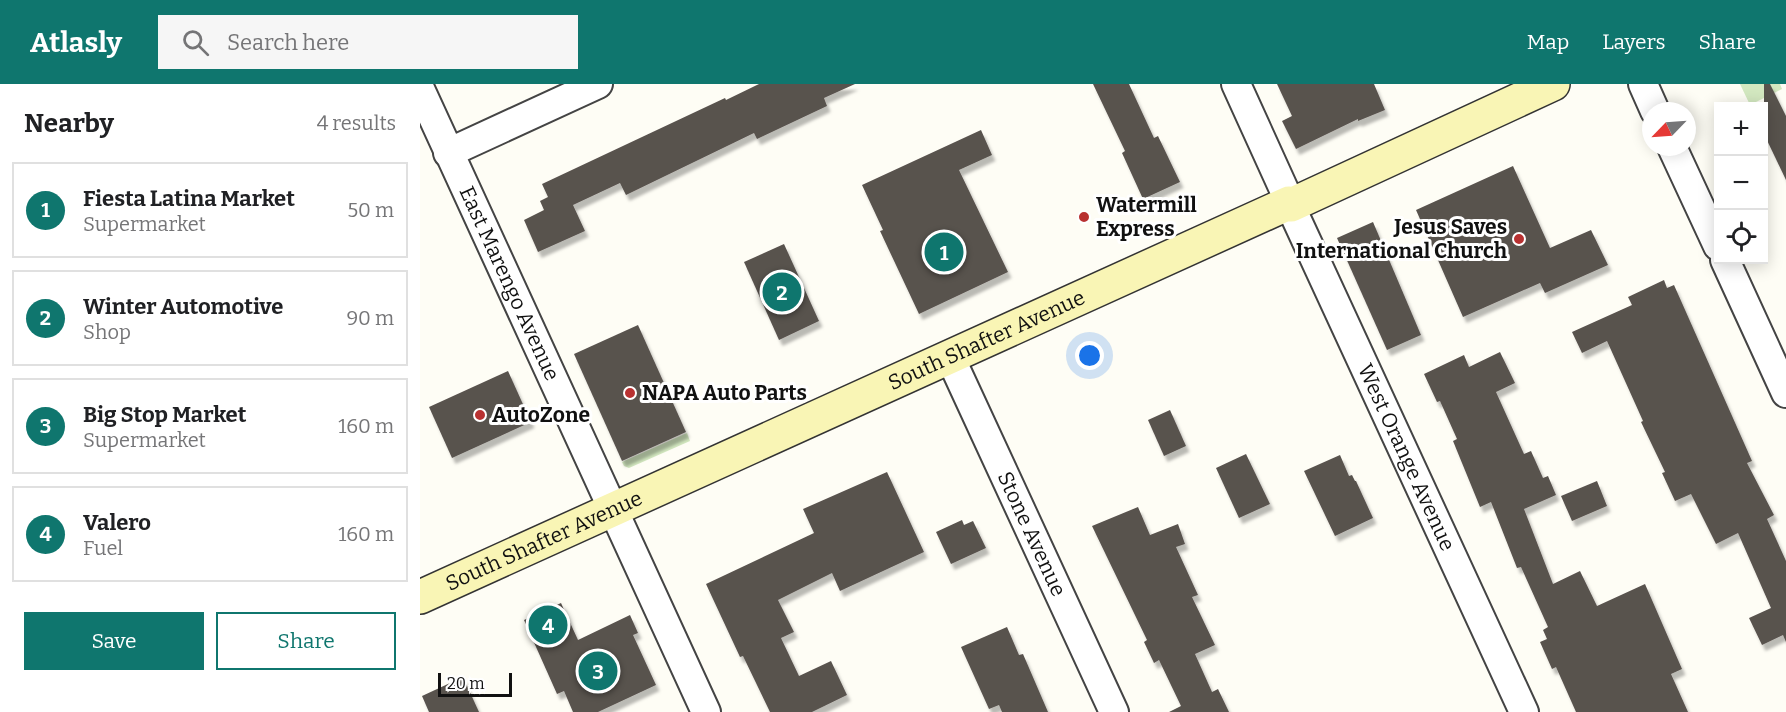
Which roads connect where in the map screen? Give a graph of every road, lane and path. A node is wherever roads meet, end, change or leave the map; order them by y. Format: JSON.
{"nodes":[{"id":1,"x":598,"y":84,"type":"edge"},
{"id":2,"x":1236,"y":84,"type":"edge"},
{"id":3,"x":1553,"y":84,"type":"edge"},
{"id":4,"x":1643,"y":84,"type":"edge"},
{"id":5,"x":420,"y":89,"type":"edge"},
{"id":6,"x":1651,"y":102,"type":"edge"},
{"id":7,"x":448,"y":153,"type":"junction"},
{"id":8,"x":1676,"y":156,"type":"edge"},
{"id":9,"x":1290,"y":204,"type":"junction"},
{"id":10,"x":1714,"y":235,"type":"edge"},
{"id":11,"x":1727,"y":264,"type":"edge"},
{"id":12,"x":950,"y":357,"type":"junction"},
{"id":13,"x":1786,"y":393,"type":"edge"},
{"id":14,"x":613,"y":510,"type":"junction"},
{"id":15,"x":420,"y":597,"type":"edge"},
{"id":16,"x":706,"y":712,"type":"edge"},
{"id":17,"x":1114,"y":712,"type":"edge"},
{"id":18,"x":1524,"y":712,"type":"edge"}],
"edges":[{"from":1,"to":7,"type":"street"},
{"from":2,"to":9,"type":"street","name":"West Orange Avenue"},
{"from":3,"to":9,"type":"main road","name":"South Shafter Avenue"},
{"from":4,"to":6,"type":"street"},
{"from":5,"to":7,"type":"street","name":"East Marengo Avenue"},
{"from":7,"to":14,"type":"street","name":"East Marengo Avenue"},
{"from":8,"to":10,"type":"street"},
{"from":9,"to":12,"type":"main road","name":"South Shafter Avenue"},
{"from":9,"to":18,"type":"street","name":"West Orange Avenue"},
{"from":11,"to":13,"type":"street"},
{"from":12,"to":14,"type":"main road","name":"South Shafter Avenue"},
{"from":12,"to":17,"type":"street","name":"Stone Avenue"},
{"from":14,"to":15,"type":"main road","name":"South Shafter Avenue"},
{"from":14,"to":16,"type":"street","name":"East Marengo Avenue"}]}
